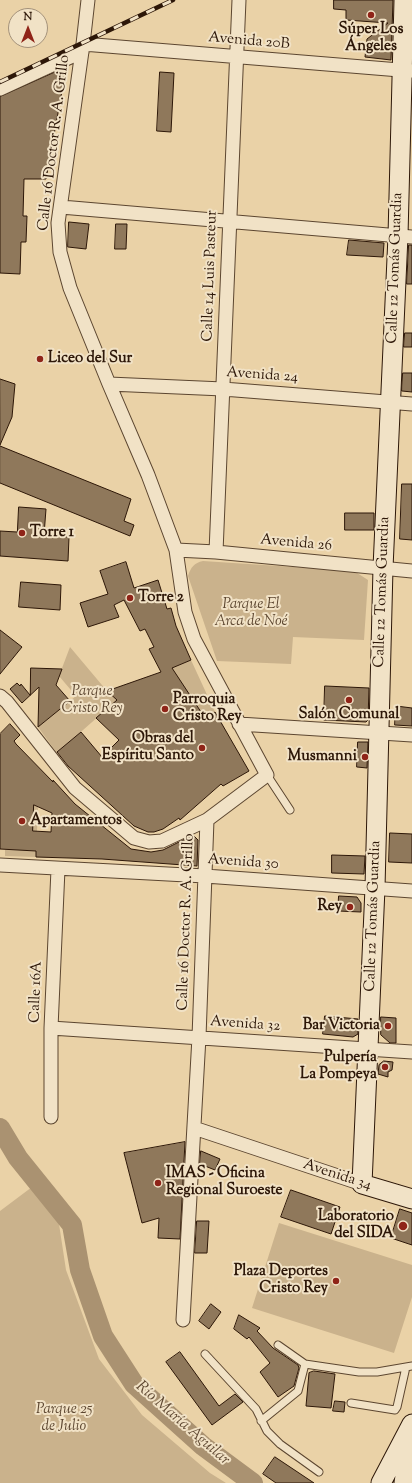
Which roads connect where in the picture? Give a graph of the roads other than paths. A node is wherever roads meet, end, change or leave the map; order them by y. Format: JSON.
{"nodes":[{"id":1,"x":88,"y":0,"type":"edge"},
{"id":2,"x":239,"y":0,"type":"edge"},
{"id":3,"x":404,"y":0,"type":"edge"},
{"id":4,"x":82,"y":48,"type":"junction"},
{"id":5,"x":236,"y":57,"type":"junction"},
{"id":6,"x":407,"y":71,"type":"edge"},
{"id":7,"x":0,"y":89,"type":"edge"},
{"id":8,"x":61,"y":207,"type":"junction"},
{"id":9,"x":229,"y":222,"type":"junction"},
{"id":10,"x":405,"y":237,"type":"edge"},
{"id":11,"x":109,"y":384,"type":"junction"},
{"id":12,"x":223,"y":389,"type":"junction"},
{"id":13,"x":391,"y":402,"type":"junction"},
{"id":14,"x":412,"y":404,"type":"edge"},
{"id":15,"x":176,"y":550,"type":"junction"},
{"id":16,"x":216,"y":552,"type":"junction"},
{"id":17,"x":383,"y":568,"type":"junction"},
{"id":18,"x":412,"y":571,"type":"edge"},
{"id":19,"x":0,"y":696,"type":"edge"},
{"id":20,"x":239,"y":724,"type":"junction"},
{"id":21,"x":380,"y":733,"type":"junction"},
{"id":22,"x":412,"y":735,"type":"edge"},
{"id":23,"x":267,"y":775,"type":"junction"},
{"id":24,"x":290,"y":810,"type":"dead end"},
{"id":25,"x":207,"y":820,"type":"junction"},
{"id":26,"x":0,"y":865,"type":"edge"},
{"id":27,"x":58,"y":869,"type":"junction"},
{"id":28,"x":205,"y":876,"type":"junction"},
{"id":29,"x":375,"y":888,"type":"junction"},
{"id":30,"x":412,"y":891,"type":"edge"},
{"id":31,"x":51,"y":1028,"type":"junction"},
{"id":32,"x":199,"y":1038,"type":"junction"},
{"id":33,"x":368,"y":1049,"type":"junction"},
{"id":34,"x":412,"y":1052,"type":"edge"},
{"id":35,"x":51,"y":1117,"type":"dead end"},
{"id":36,"x":194,"y":1128,"type":"junction"},
{"id":37,"x":362,"y":1184,"type":"junction"},
{"id":38,"x":412,"y":1200,"type":"edge"},
{"id":39,"x":184,"y":1320,"type":"dead end"},
{"id":40,"x":278,"y":1345,"type":"dead end"},
{"id":41,"x":205,"y":1354,"type":"dead end"},
{"id":42,"x":305,"y":1364,"type":"junction"},
{"id":43,"x":409,"y":1367,"type":"edge"},
{"id":44,"x":351,"y":1403,"type":"dead end"},
{"id":45,"x":261,"y":1421,"type":"junction"},
{"id":46,"x":412,"y":1424,"type":"edge"},
{"id":47,"x":412,"y":1429,"type":"edge"},
{"id":48,"x":319,"y":1472,"type":"dead end"},
{"id":49,"x":381,"y":1483,"type":"edge"},
{"id":50,"x":404,"y":1483,"type":"edge"}],
"edges":[{"from":1,"to":4,"type":"street","name":"Calle 16 Doctor R. A. Grillo"},
{"from":2,"to":5,"type":"street","name":"Calle 14 Luis Pasteur"},
{"from":3,"to":6,"type":"street","name":"Calle 12 Tomás Guardia"},
{"from":4,"to":5,"type":"street","name":"Avenida 20B"},
{"from":4,"to":7,"type":"street"},
{"from":4,"to":8,"type":"street","name":"Calle 16 Doctor R. A. Grillo"},
{"from":5,"to":6,"type":"street","name":"Avenida 20B"},
{"from":5,"to":9,"type":"street","name":"Calle 14 Luis Pasteur"},
{"from":6,"to":10,"type":"street","name":"Calle 12 Tomás Guardia"},
{"from":8,"to":9,"type":"street"},
{"from":8,"to":11,"type":"street","name":"Calle 16 Doctor R. A. Grillo"},
{"from":9,"to":10,"type":"street"},
{"from":9,"to":12,"type":"street","name":"Calle 14 Luis Pasteur"},
{"from":10,"to":13,"type":"street","name":"Calle 12 Tomás Guardia"},
{"from":11,"to":12,"type":"street","name":"Avenida 24"},
{"from":11,"to":15,"type":"street","name":"Calle 16 Doctor R. A. Grillo"},
{"from":12,"to":13,"type":"street","name":"Avenida 24"},
{"from":12,"to":16,"type":"street","name":"Calle 14 Luis Pasteur"},
{"from":13,"to":14,"type":"street","name":"Avenida 24"},
{"from":13,"to":17,"type":"street","name":"Calle 12 Tomás Guardia"},
{"from":15,"to":16,"type":"street","name":"Avenida 26"},
{"from":15,"to":20,"type":"street","name":"Calle 16 Doctor R. A. Grillo"},
{"from":16,"to":17,"type":"street","name":"Avenida 26"},
{"from":17,"to":18,"type":"street","name":"Avenida 26"},
{"from":17,"to":21,"type":"street","name":"Calle 12 Tomás Guardia"},
{"from":19,"to":25,"type":"street"},
{"from":20,"to":21,"type":"street"},
{"from":20,"to":23,"type":"street","name":"Calle 16 Doctor R. A. Grillo"},
{"from":21,"to":22,"type":"street"},
{"from":21,"to":29,"type":"street","name":"Calle 12 Tomás Guardia"},
{"from":23,"to":24,"type":"lane"},
{"from":23,"to":25,"type":"street","name":"Calle 16 Doctor R. A. Grillo"},
{"from":25,"to":28,"type":"street","name":"Calle 16 Doctor R. A. Grillo"},
{"from":26,"to":27,"type":"street","name":"Avenida 30"},
{"from":27,"to":28,"type":"street","name":"Avenida 30"},
{"from":27,"to":31,"type":"street","name":"Calle 16A"},
{"from":28,"to":29,"type":"street","name":"Avenida 30"},
{"from":28,"to":32,"type":"street","name":"Calle 16 Doctor R. A. Grillo"},
{"from":29,"to":30,"type":"street","name":"Avenida 30"},
{"from":29,"to":33,"type":"street","name":"Calle 12 Tomás Guardia"},
{"from":31,"to":32,"type":"street","name":"Avenida 32"},
{"from":31,"to":35,"type":"street","name":"Calle 16A"},
{"from":32,"to":33,"type":"street","name":"Avenida 32"},
{"from":32,"to":36,"type":"street","name":"Calle 16 Doctor R. A. Grillo"},
{"from":33,"to":34,"type":"street","name":"Avenida 32"},
{"from":33,"to":37,"type":"street","name":"Calle 12 Tomás Guardia"},
{"from":36,"to":37,"type":"street","name":"Avenida 34"},
{"from":36,"to":39,"type":"street","name":"Calle 16 Doctor R. A. Grillo"},
{"from":37,"to":38,"type":"street","name":"Avenida 34"},
{"from":40,"to":42,"type":"lane"},
{"from":41,"to":45,"type":"lane"},
{"from":42,"to":43,"type":"lane"},
{"from":42,"to":45,"type":"lane"},
{"from":43,"to":44,"type":"lane"},
{"from":45,"to":48,"type":"lane"},
{"from":46,"to":49,"type":"street"},
{"from":47,"to":50,"type":"street"}]}
